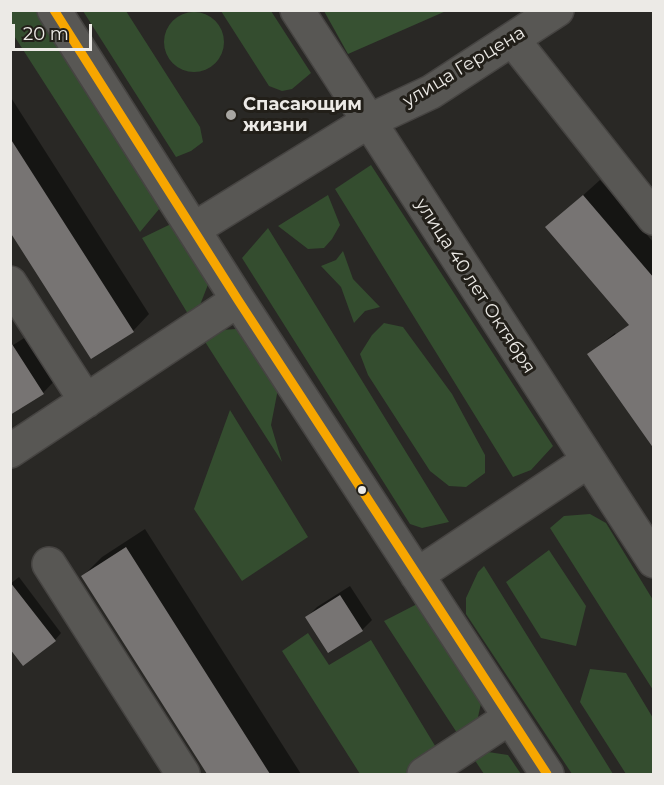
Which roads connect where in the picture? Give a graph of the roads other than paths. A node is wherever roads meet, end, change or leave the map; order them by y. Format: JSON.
{"nodes":[{"id":1,"x":54,"y":10,"type":"edge"},
{"id":2,"x":297,"y":10,"type":"edge"},
{"id":3,"x":534,"y":21,"type":"edge"},
{"id":4,"x":369,"y":121,"type":"junction"},
{"id":5,"x":654,"y":218,"type":"edge"},
{"id":6,"x":194,"y":229,"type":"junction"},
{"id":7,"x":10,"y":283,"type":"edge"},
{"id":8,"x":238,"y":300,"type":"junction"},
{"id":9,"x":86,"y":401,"type":"junction"},
{"id":10,"x":10,"y":451,"type":"edge"},
{"id":11,"x":588,"y":460,"type":"junction"},
{"id":12,"x":654,"y":561,"type":"edge"},
{"id":13,"x":49,"y":564,"type":"dead end"},
{"id":14,"x":417,"y":575,"type":"junction"},
{"id":15,"x":509,"y":718,"type":"junction"},
{"id":16,"x":183,"y":774,"type":"edge"},
{"id":17,"x":424,"y":774,"type":"edge"},
{"id":18,"x":547,"y":774,"type":"edge"}],
"edges":[{"from":1,"to":6,"type":"street"},
{"from":2,"to":4,"type":"street","name":"улица 40 лет Октября"},
{"from":3,"to":4,"type":"street","name":"улица Герцена"},
{"from":3,"to":5,"type":"street"},
{"from":4,"to":6,"type":"street","name":"улица Герцена"},
{"from":4,"to":11,"type":"street","name":"улица 40 лет Октября"},
{"from":6,"to":8,"type":"street"},
{"from":7,"to":9,"type":"street"},
{"from":8,"to":9,"type":"street"},
{"from":8,"to":14,"type":"street"},
{"from":9,"to":10,"type":"street"},
{"from":11,"to":12,"type":"street","name":"улица 40 лет Октября"},
{"from":11,"to":14,"type":"street"},
{"from":13,"to":16,"type":"street"},
{"from":14,"to":15,"type":"street"},
{"from":15,"to":17,"type":"street"},
{"from":15,"to":18,"type":"street"}]}
